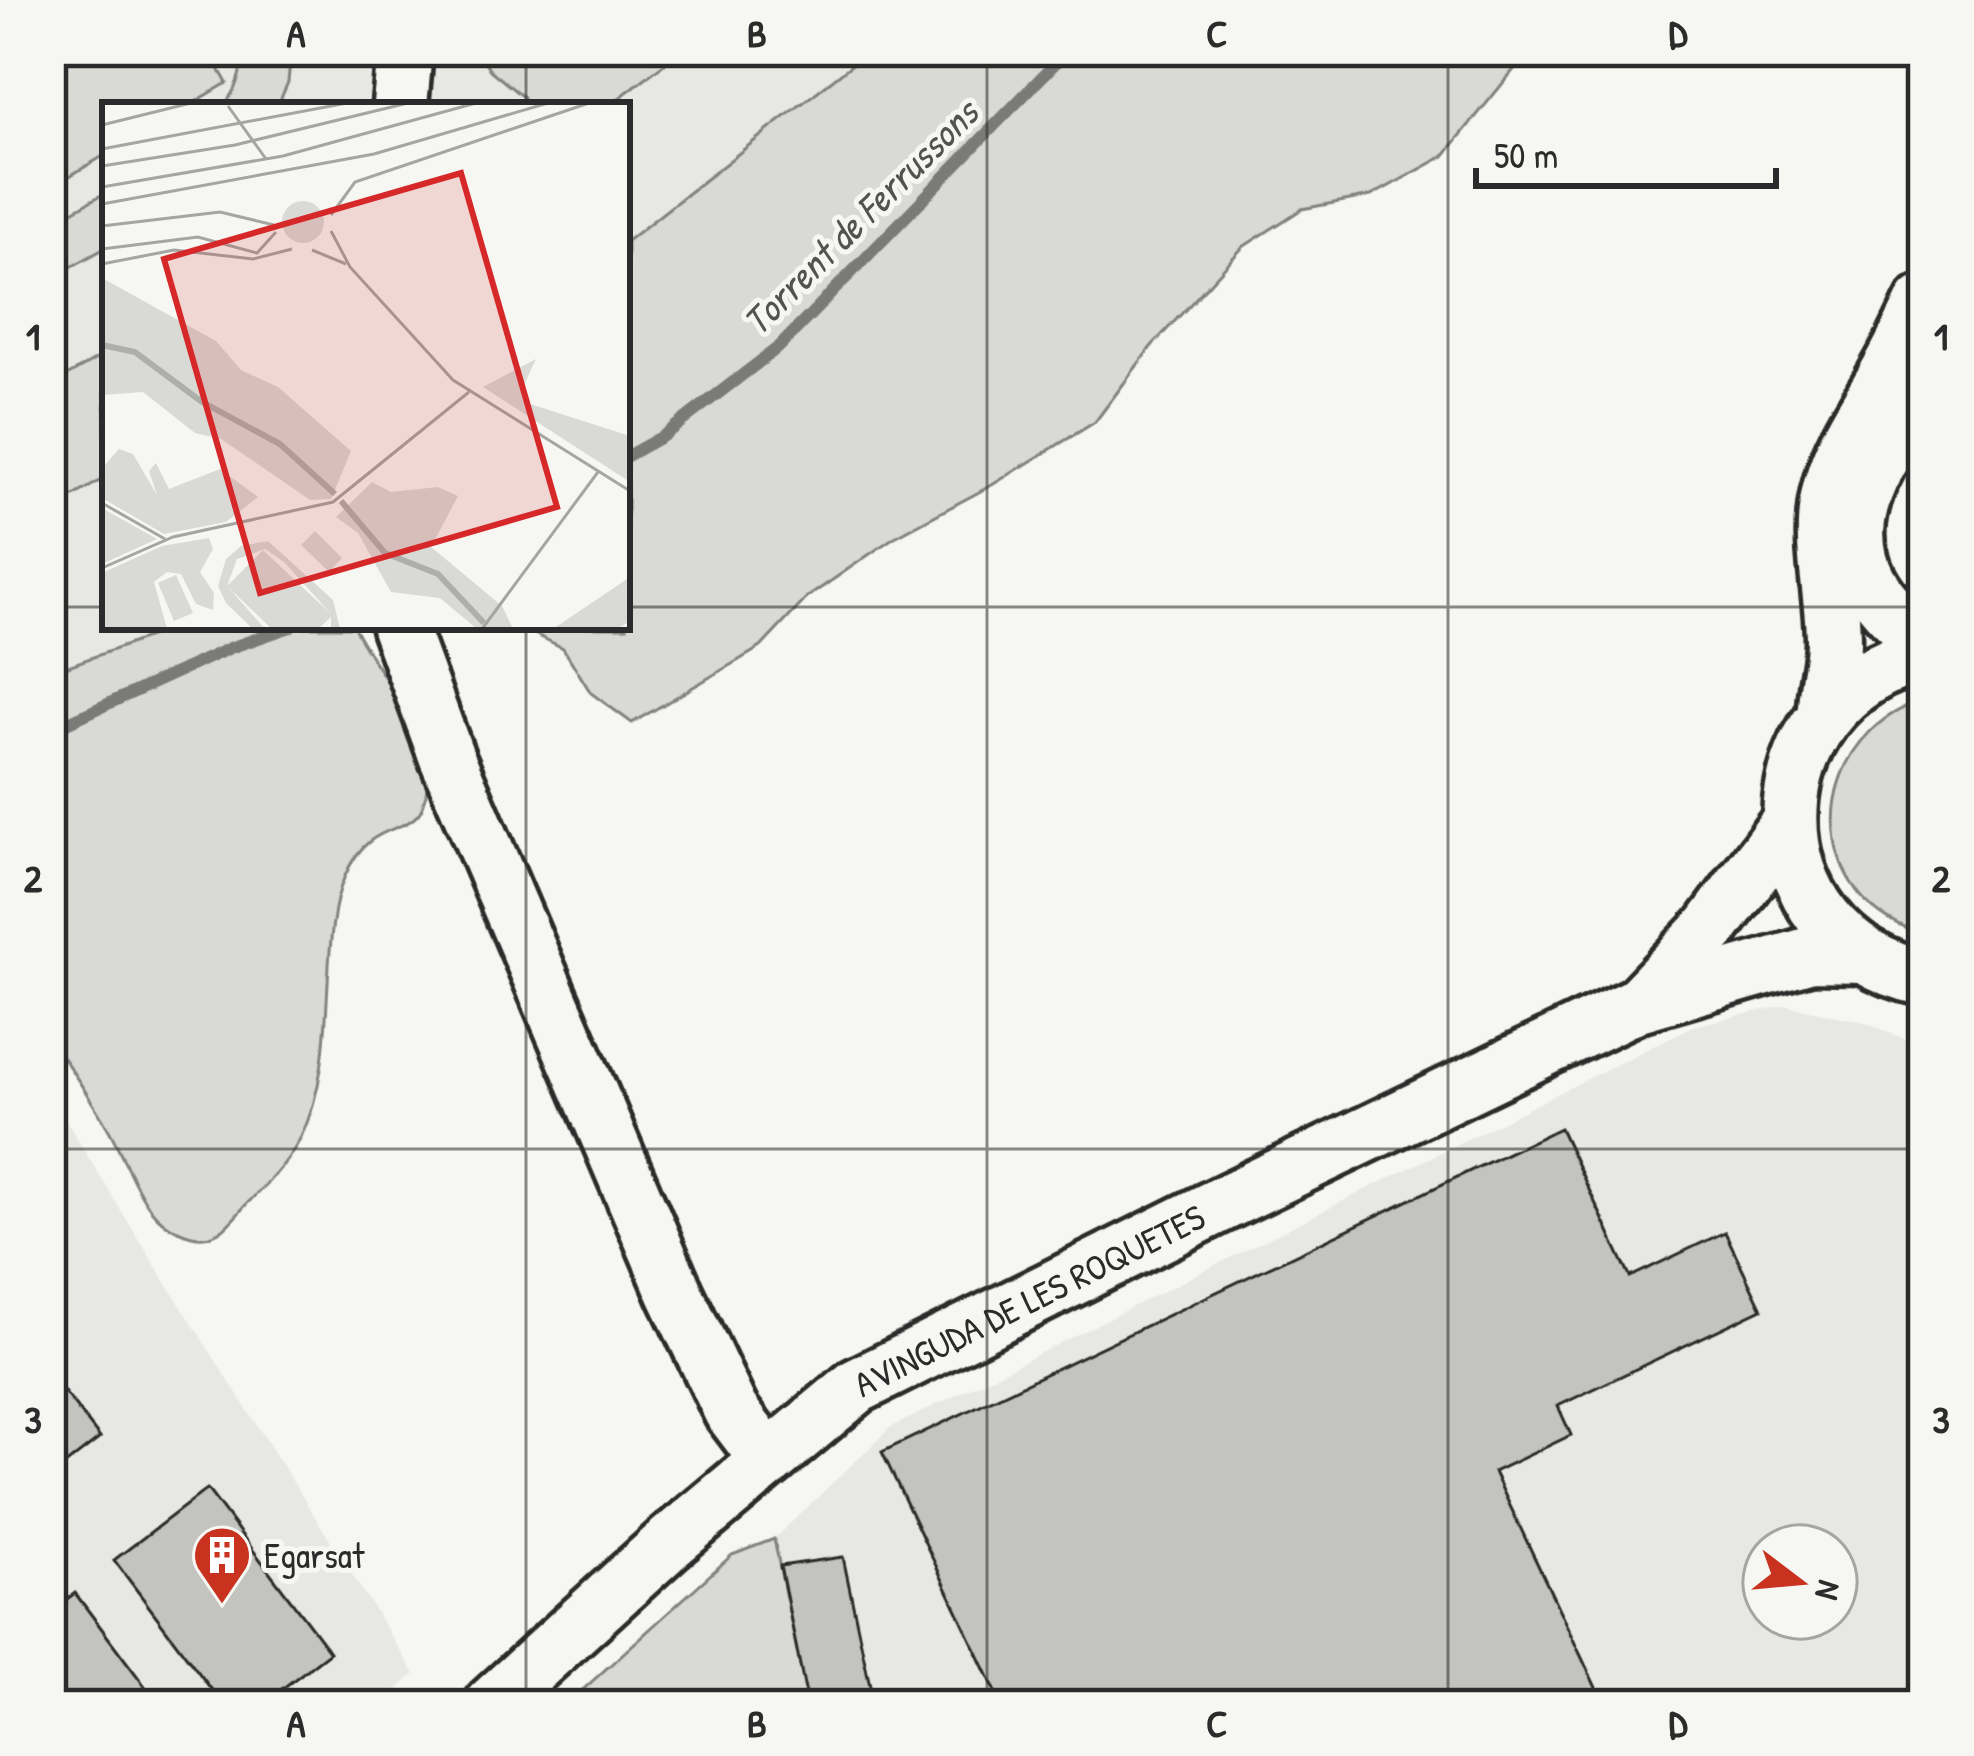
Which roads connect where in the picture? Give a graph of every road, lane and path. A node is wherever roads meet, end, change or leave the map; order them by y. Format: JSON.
{"nodes":[{"id":1,"x":405,"y":51,"type":"edge"},
{"id":2,"x":400,"y":102,"type":"edge"},
{"id":3,"x":1923,"y":303,"type":"edge"},
{"id":4,"x":1923,"y":400,"type":"edge"},
{"id":5,"x":400,"y":630,"type":"edge"},
{"id":6,"x":1923,"y":638,"type":"edge"},
{"id":7,"x":1923,"y":655,"type":"edge"},
{"id":8,"x":1825,"y":715,"type":"junction"},
{"id":9,"x":1789,"y":822,"type":"junction"},
{"id":10,"x":1864,"y":955,"type":"junction"},
{"id":11,"x":1923,"y":978,"type":"edge"},
{"id":12,"x":1638,"y":1004,"type":"junction"},
{"id":13,"x":768,"y":1460,"type":"junction"},
{"id":14,"x":491,"y":1705,"type":"edge"}],
"edges":[{"from":1,"to":2,"type":"street"},
{"from":3,"to":8,"type":"street"},
{"from":4,"to":6,"type":"street"},
{"from":5,"to":13,"type":"street"},
{"from":7,"to":8,"type":"street"},
{"from":8,"to":9,"type":"street"},
{"from":9,"to":10,"type":"street"},
{"from":9,"to":12,"type":"street","name":"AVINGUDA DE LES ROQUETES"},
{"from":10,"to":11,"type":"street"},
{"from":10,"to":12,"type":"street","name":"AVINGUDA DE LES ROQUETES"},
{"from":12,"to":13,"type":"street","name":"AVINGUDA DE LES ROQUETES"},
{"from":13,"to":14,"type":"street","name":"AVINGUDA DE LES ROQUETES"}]}
